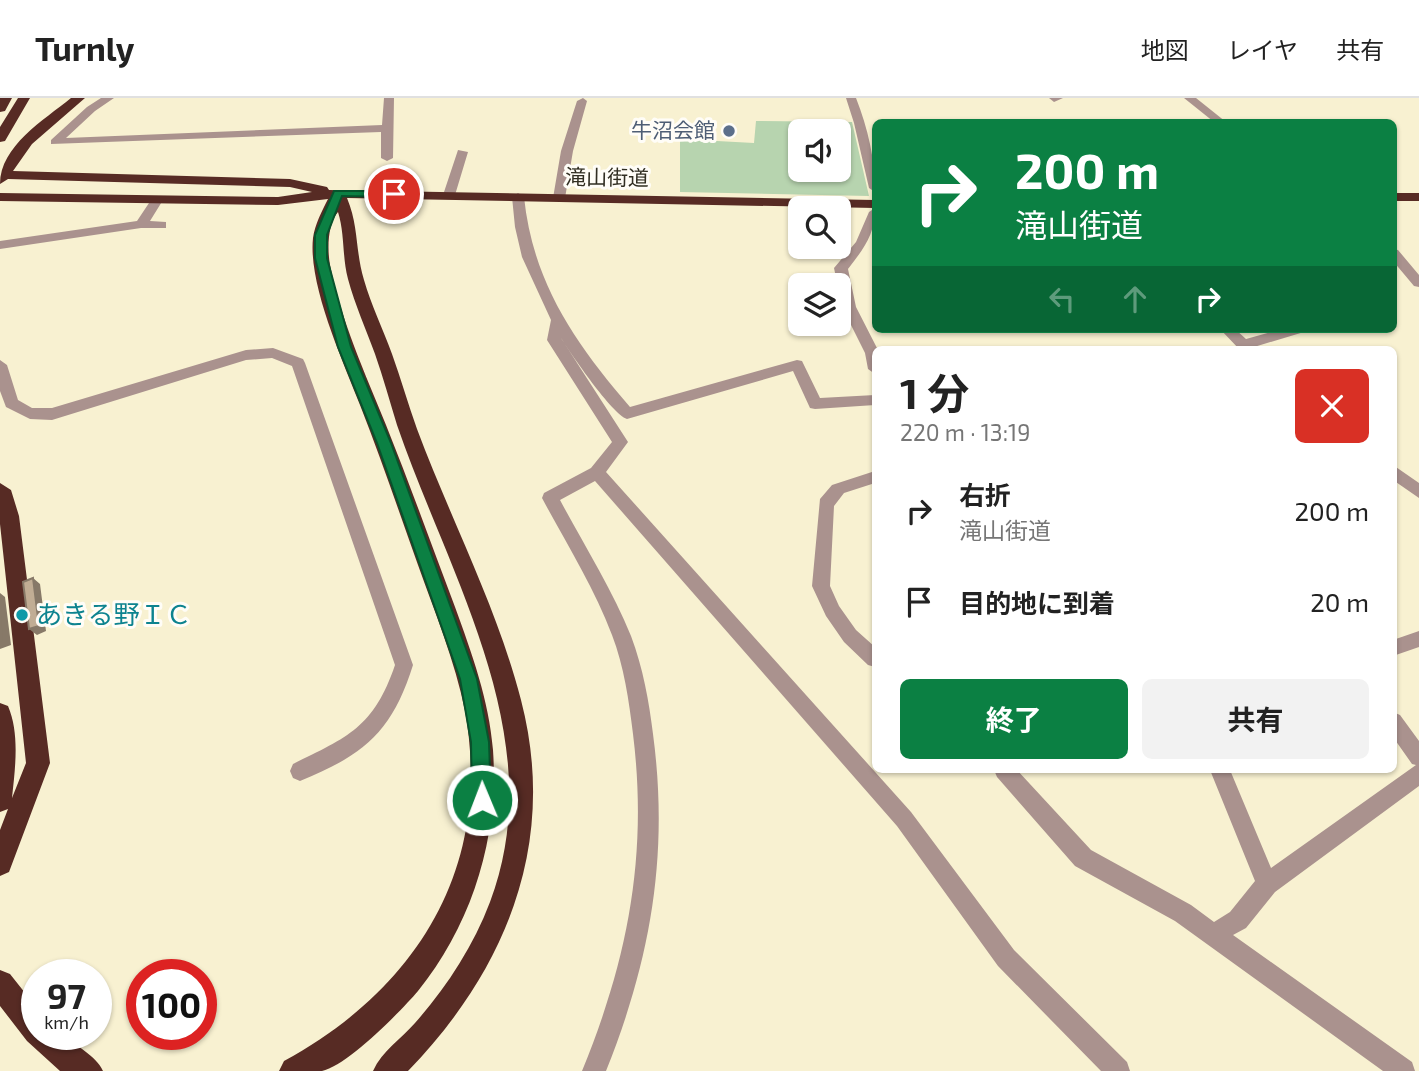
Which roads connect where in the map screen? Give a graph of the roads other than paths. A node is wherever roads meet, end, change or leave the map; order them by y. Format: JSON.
{"nodes":[{"id":1,"x":6,"y":98,"type":"edge"},
{"id":2,"x":24,"y":98,"type":"edge"},
{"id":3,"x":79,"y":98,"type":"edge"},
{"id":4,"x":109,"y":98,"type":"edge"},
{"id":5,"x":389,"y":98,"type":"edge"},
{"id":6,"x":851,"y":98,"type":"edge"},
{"id":7,"x":1189,"y":98,"type":"edge"},
{"id":8,"x":582,"y":101,"type":"dead end"},
{"id":9,"x":0,"y":108,"type":"edge"},
{"id":10,"x":1216,"y":119,"type":"edge"},
{"id":11,"x":387,"y":128,"type":"junction"},
{"id":12,"x":0,"y":138,"type":"edge"},
{"id":13,"x":462,"y":152,"type":"dead end"},
{"id":14,"x":387,"y":158,"type":"dead end"},
{"id":15,"x":0,"y":175,"type":"edge"},
{"id":16,"x":872,"y":177,"type":"edge"},
{"id":17,"x":0,"y":180,"type":"edge"},
{"id":18,"x":338,"y":193,"type":"junction"},
{"id":19,"x":449,"y":195,"type":"junction"},
{"id":20,"x":0,"y":197,"type":"edge"},
{"id":21,"x":518,"y":197,"type":"junction"},
{"id":22,"x":1397,"y":197,"type":"edge"},
{"id":23,"x":1419,"y":197,"type":"edge"},
{"id":24,"x":559,"y":198,"type":"junction"},
{"id":25,"x":157,"y":200,"type":"junction"},
{"id":26,"x":872,"y":204,"type":"edge"},
{"id":27,"x":872,"y":219,"type":"edge"},
{"id":28,"x":141,"y":224,"type":"junction"},
{"id":29,"x":162,"y":225,"type":"dead end"},
{"id":30,"x":0,"y":245,"type":"edge"},
{"id":31,"x":1397,"y":258,"type":"edge"},
{"id":32,"x":1419,"y":284,"type":"edge"},
{"id":33,"x":557,"y":321,"type":"junction"},
{"id":34,"x":1231,"y":333,"type":"edge"},
{"id":35,"x":1287,"y":333,"type":"edge"},
{"id":36,"x":1245,"y":346,"type":"edge"},
{"id":37,"x":1249,"y":346,"type":"edge"},
{"id":38,"x":872,"y":353,"type":"edge"},
{"id":39,"x":0,"y":365,"type":"edge"},
{"id":40,"x":872,"y":400,"type":"edge"},
{"id":41,"x":597,"y":472,"type":"junction"},
{"id":42,"x":1397,"y":474,"type":"edge"},
{"id":43,"x":872,"y":478,"type":"edge"},
{"id":44,"x":0,"y":491,"type":"edge"},
{"id":45,"x":1419,"y":492,"type":"edge"},
{"id":46,"x":1419,"y":639,"type":"edge"},
{"id":47,"x":1397,"y":647,"type":"edge"},
{"id":48,"x":872,"y":656,"type":"edge"},
{"id":49,"x":0,"y":714,"type":"edge"},
{"id":50,"x":1397,"y":727,"type":"edge"},
{"id":51,"x":1419,"y":757,"type":"edge"},
{"id":52,"x":300,"y":771,"type":"dead end"},
{"id":53,"x":1007,"y":773,"type":"edge"},
{"id":54,"x":1221,"y":773,"type":"edge"},
{"id":55,"x":1419,"y":774,"type":"edge"},
{"id":56,"x":0,"y":800,"type":"edge"},
{"id":57,"x":0,"y":863,"type":"edge"},
{"id":58,"x":1267,"y":884,"type":"junction"},
{"id":59,"x":1213,"y":935,"type":"junction"},
{"id":60,"x":0,"y":984,"type":"edge"},
{"id":61,"x":21,"y":1011,"type":"edge"},
{"id":62,"x":59,"y":1050,"type":"edge"},
{"id":63,"x":88,"y":1071,"type":"edge"},
{"id":64,"x":294,"y":1071,"type":"edge"},
{"id":65,"x":388,"y":1071,"type":"edge"},
{"id":66,"x":594,"y":1071,"type":"edge"},
{"id":67,"x":1118,"y":1071,"type":"edge"},
{"id":68,"x":1403,"y":1071,"type":"edge"}],
"edges":[{"from":1,"to":9,"type":"highway"},
{"from":2,"to":12,"type":"highway"},
{"from":3,"to":17,"type":"highway"},
{"from":4,"to":11,"type":"street"},
{"from":5,"to":11,"type":"street"},
{"from":6,"to":16,"type":"street"},
{"from":7,"to":10,"type":"street"},
{"from":8,"to":24,"type":"street"},
{"from":11,"to":14,"type":"street"},
{"from":13,"to":19,"type":"street"},
{"from":15,"to":18,"type":"highway","name":"滝山街道"},
{"from":18,"to":19,"type":"highway","name":"滝山街道"},
{"from":18,"to":25,"type":"highway","name":"滝山街道"},
{"from":18,"to":64,"type":"highway"},
{"from":18,"to":65,"type":"highway"},
{"from":19,"to":21,"type":"highway","name":"滝山街道"},
{"from":20,"to":25,"type":"highway","name":"滝山街道"},
{"from":21,"to":24,"type":"highway","name":"滝山街道"},
{"from":21,"to":33,"type":"street"},
{"from":22,"to":23,"type":"highway"},
{"from":24,"to":26,"type":"highway","name":"滝山街道"},
{"from":25,"to":28,"type":"street"},
{"from":27,"to":38,"type":"street"},
{"from":28,"to":29,"type":"street"},
{"from":28,"to":30,"type":"street"},
{"from":31,"to":32,"type":"street"},
{"from":33,"to":40,"type":"street"},
{"from":33,"to":41,"type":"street"},
{"from":34,"to":36,"type":"street"},
{"from":35,"to":37,"type":"street"},
{"from":39,"to":52,"type":"street"},
{"from":41,"to":66,"type":"street"},
{"from":41,"to":67,"type":"street"},
{"from":42,"to":45,"type":"street"},
{"from":43,"to":48,"type":"street"},
{"from":44,"to":57,"type":"highway"},
{"from":46,"to":47,"type":"street"},
{"from":49,"to":56,"type":"highway"},
{"from":50,"to":51,"type":"street"},
{"from":53,"to":59,"type":"street"},
{"from":54,"to":58,"type":"street"},
{"from":55,"to":58,"type":"street"},
{"from":58,"to":59,"type":"street"},
{"from":59,"to":68,"type":"street"},
{"from":60,"to":61,"type":"highway"},
{"from":62,"to":63,"type":"highway"}]}
